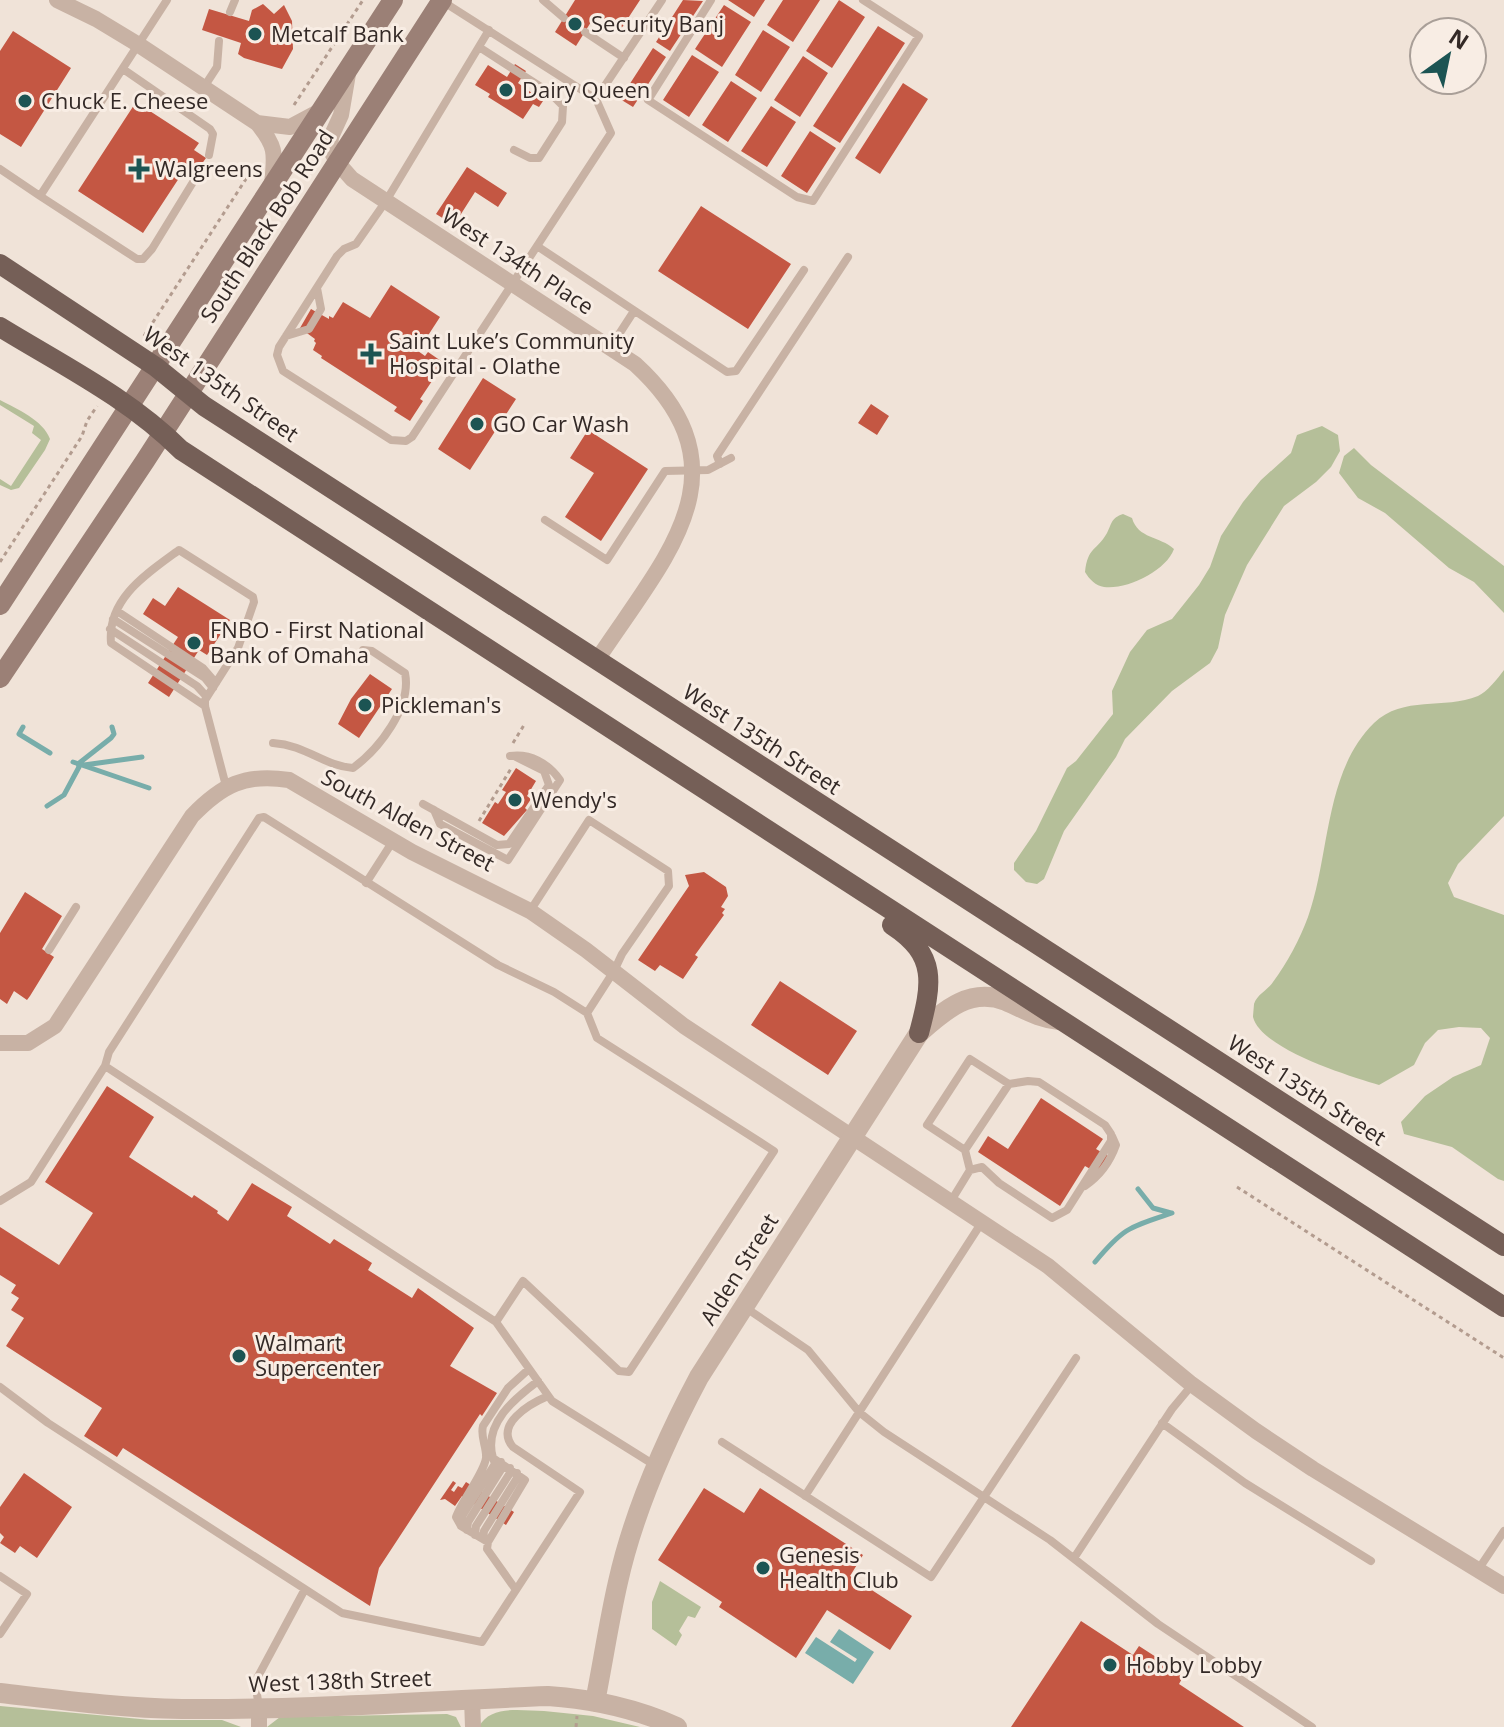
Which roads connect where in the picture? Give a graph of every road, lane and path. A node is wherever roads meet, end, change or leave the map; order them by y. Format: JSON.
{"nodes":[{"id":1,"x":57,"y":0,"type":"edge"},
{"id":2,"x":167,"y":0,"type":"edge"},
{"id":3,"x":235,"y":0,"type":"edge"},
{"id":4,"x":363,"y":0,"type":"edge"},
{"id":5,"x":393,"y":0,"type":"edge"},
{"id":6,"x":441,"y":0,"type":"edge"},
{"id":7,"x":543,"y":0,"type":"edge"},
{"id":8,"x":662,"y":0,"type":"edge"},
{"id":9,"x":711,"y":0,"type":"edge"},
{"id":10,"x":863,"y":0,"type":"edge"},
{"id":11,"x":230,"y":12,"type":"dead end"},
{"id":12,"x":564,"y":18,"type":"dead end"},
{"id":13,"x":489,"y":30,"type":"junction"},
{"id":14,"x":585,"y":32,"type":"dead end"},
{"id":15,"x":219,"y":41,"type":"dead end"},
{"id":16,"x":139,"y":45,"type":"junction"},
{"id":17,"x":479,"y":47,"type":"junction"},
{"id":18,"x":624,"y":58,"type":"junction"},
{"id":19,"x":123,"y":69,"type":"junction"},
{"id":20,"x":349,"y":69,"type":"junction"},
{"id":21,"x":204,"y":87,"type":"junction"},
{"id":22,"x":596,"y":99,"type":"junction"},
{"id":23,"x":322,"y":110,"type":"junction"},
{"id":24,"x":288,"y":115,"type":"dead end"},
{"id":25,"x":257,"y":123,"type":"junction"},
{"id":26,"x":514,"y":150,"type":"dead end"},
{"id":27,"x":209,"y":155,"type":"dead end"},
{"id":28,"x":257,"y":162,"type":"dead end"},
{"id":29,"x":337,"y":162,"type":"junction"},
{"id":30,"x":0,"y":169,"type":"edge"},
{"id":31,"x":198,"y":174,"type":"dead end"},
{"id":32,"x":271,"y":190,"type":"junction"},
{"id":33,"x":40,"y":196,"type":"junction"},
{"id":34,"x":386,"y":201,"type":"junction"},
{"id":35,"x":537,"y":246,"type":"junction"},
{"id":36,"x":848,"y":257,"type":"dead end"},
{"id":37,"x":0,"y":264,"type":"edge"},
{"id":38,"x":804,"y":270,"type":"dead end"},
{"id":39,"x":512,"y":283,"type":"junction"},
{"id":40,"x":317,"y":287,"type":"junction"},
{"id":41,"x":634,"y":311,"type":"junction"},
{"id":42,"x":0,"y":327,"type":"edge"},
{"id":43,"x":286,"y":336,"type":"junction"},
{"id":44,"x":610,"y":348,"type":"junction"},
{"id":45,"x":133,"y":351,"type":"junction"},
{"id":46,"x":156,"y":367,"type":"junction"},
{"id":47,"x":188,"y":391,"type":"junction"},
{"id":48,"x":106,"y":392,"type":"junction"},
{"id":49,"x":130,"y":407,"type":"junction"},
{"id":50,"x":162,"y":431,"type":"junction"},
{"id":51,"x":731,"y":458,"type":"dead end"},
{"id":52,"x":720,"y":464,"type":"junction"},
{"id":53,"x":693,"y":470,"type":"junction"},
{"id":54,"x":545,"y":520,"type":"dead end"},
{"id":55,"x":0,"y":562,"type":"edge"},
{"id":56,"x":20,"y":574,"type":"junction"},
{"id":57,"x":0,"y":585,"type":"edge"},
{"id":58,"x":0,"y":605,"type":"edge"},
{"id":59,"x":115,"y":615,"type":"junction"},
{"id":60,"x":363,"y":650,"type":"dead end"},
{"id":61,"x":597,"y":660,"type":"junction"},
{"id":62,"x":0,"y":678,"type":"edge"},
{"id":63,"x":214,"y":685,"type":"junction"},
{"id":64,"x":206,"y":702,"type":"junction"},
{"id":65,"x":524,"y":725,"type":"dead end"},
{"id":66,"x":273,"y":743,"type":"dead end"},
{"id":67,"x":508,"y":753,"type":"junction"},
{"id":68,"x":512,"y":767,"type":"dead end"},
{"id":69,"x":675,"y":770,"type":"junction"},
{"id":70,"x":226,"y":786,"type":"junction"},
{"id":71,"x":423,"y":804,"type":"dead end"},
{"id":72,"x":434,"y":810,"type":"junction"},
{"id":73,"x":475,"y":828,"type":"dead end"},
{"id":74,"x":393,"y":841,"type":"junction"},
{"id":75,"x":366,"y":883,"type":"junction"},
{"id":76,"x":76,"y":907,"type":"dead end"},
{"id":77,"x":530,"y":911,"type":"junction"},
{"id":78,"x":49,"y":950,"type":"dead end"},
{"id":79,"x":614,"y":971,"type":"junction"},
{"id":80,"x":587,"y":1013,"type":"junction"},
{"id":81,"x":1063,"y":1020,"type":"junction"},
{"id":82,"x":919,"y":1033,"type":"junction"},
{"id":83,"x":0,"y":1043,"type":"edge"},
{"id":84,"x":105,"y":1066,"type":"junction"},
{"id":85,"x":1009,"y":1084,"type":"junction"},
{"id":86,"x":853,"y":1136,"type":"junction"},
{"id":87,"x":965,"y":1150,"type":"junction"},
{"id":88,"x":970,"y":1170,"type":"junction"},
{"id":89,"x":1237,"y":1187,"type":"dead end"},
{"id":90,"x":0,"y":1201,"type":"edge"},
{"id":91,"x":951,"y":1201,"type":"junction"},
{"id":92,"x":983,"y":1222,"type":"junction"},
{"id":93,"x":1504,"y":1246,"type":"edge"},
{"id":94,"x":744,"y":1307,"type":"junction"},
{"id":95,"x":1504,"y":1307,"type":"edge"},
{"id":96,"x":496,"y":1322,"type":"junction"},
{"id":97,"x":1076,"y":1358,"type":"dead end"},
{"id":98,"x":1504,"y":1358,"type":"edge"},
{"id":99,"x":529,"y":1369,"type":"junction"},
{"id":100,"x":538,"y":1381,"type":"junction"},
{"id":101,"x":1192,"y":1385,"type":"junction"},
{"id":102,"x":0,"y":1387,"type":"edge"},
{"id":103,"x":548,"y":1396,"type":"junction"},
{"id":104,"x":859,"y":1412,"type":"junction"},
{"id":105,"x":1162,"y":1423,"type":"junction"},
{"id":106,"x":722,"y":1442,"type":"dead end"},
{"id":107,"x":497,"y":1460,"type":"junction"},
{"id":108,"x":656,"y":1466,"type":"junction"},
{"id":109,"x":513,"y":1470,"type":"junction"},
{"id":110,"x":805,"y":1496,"type":"junction"},
{"id":111,"x":982,"y":1498,"type":"junction"},
{"id":112,"x":1504,"y":1531,"type":"edge"},
{"id":113,"x":475,"y":1534,"type":"junction"},
{"id":114,"x":1074,"y":1558,"type":"junction"},
{"id":115,"x":1371,"y":1561,"type":"dead end"},
{"id":116,"x":1478,"y":1570,"type":"junction"},
{"id":117,"x":0,"y":1576,"type":"edge"},
{"id":118,"x":1504,"y":1586,"type":"edge"},
{"id":119,"x":305,"y":1589,"type":"junction"},
{"id":120,"x":516,"y":1590,"type":"junction"},
{"id":121,"x":0,"y":1634,"type":"edge"},
{"id":122,"x":0,"y":1693,"type":"edge"},
{"id":123,"x":472,"y":1699,"type":"junction"},
{"id":124,"x":595,"y":1702,"type":"junction"},
{"id":125,"x":577,"y":1716,"type":"dead end"},
{"id":126,"x":259,"y":1717,"type":"edge"},
{"id":127,"x":473,"y":1727,"type":"edge"},
{"id":128,"x":576,"y":1727,"type":"edge"},
{"id":129,"x":677,"y":1727,"type":"edge"},
{"id":130,"x":1312,"y":1727,"type":"edge"}],
"edges":[{"from":1,"to":16,"type":"street"},
{"from":2,"to":16,"type":"lane"},
{"from":3,"to":11,"type":"lane"},
{"from":4,"to":24,"type":"path"},
{"from":5,"to":20,"type":"main road","name":"South Black Bob Road"},
{"from":6,"to":13,"type":"lane"},
{"from":6,"to":29,"type":"main road","name":"South Black Bob Road"},
{"from":7,"to":12,"type":"lane"},
{"from":8,"to":18,"type":"lane"},
{"from":9,"to":10,"type":"lane"},
{"from":13,"to":17,"type":"lane"},
{"from":13,"to":22,"type":"lane"},
{"from":14,"to":18,"type":"lane"},
{"from":15,"to":21,"type":"lane"},
{"from":16,"to":19,"type":"lane"},
{"from":16,"to":21,"type":"street"},
{"from":17,"to":26,"type":"lane"},
{"from":17,"to":34,"type":"lane"},
{"from":18,"to":22,"type":"lane"},
{"from":19,"to":27,"type":"lane"},
{"from":19,"to":33,"type":"lane"},
{"from":20,"to":23,"type":"main road","name":"South Black Bob Road"},
{"from":20,"to":29,"type":"street"},
{"from":21,"to":25,"type":"street"},
{"from":22,"to":35,"type":"lane"},
{"from":23,"to":25,"type":"street"},
{"from":23,"to":32,"type":"main road","name":"South Black Bob Road"},
{"from":25,"to":32,"type":"street"},
{"from":28,"to":45,"type":"path"},
{"from":29,"to":34,"type":"street","name":"West 134th Place"},
{"from":29,"to":47,"type":"main road","name":"South Black Bob Road"},
{"from":30,"to":33,"type":"lane"},
{"from":31,"to":33,"type":"lane"},
{"from":32,"to":46,"type":"main road","name":"South Black Bob Road"},
{"from":34,"to":39,"type":"street","name":"West 134th Place"},
{"from":34,"to":40,"type":"lane"},
{"from":35,"to":39,"type":"lane"},
{"from":35,"to":41,"type":"lane"},
{"from":36,"to":52,"type":"lane"},
{"from":37,"to":45,"type":"main road","name":"West 135th Street"},
{"from":38,"to":41,"type":"lane"},
{"from":39,"to":43,"type":"lane"},
{"from":39,"to":44,"type":"street","name":"West 134th Place"},
{"from":40,"to":43,"type":"lane"},
{"from":40,"to":43,"type":"lane"},
{"from":41,"to":44,"type":"lane"},
{"from":42,"to":48,"type":"main road"},
{"from":44,"to":53,"type":"street","name":"West 134th Place"},
{"from":45,"to":46,"type":"main road","name":"West 135th Street"},
{"from":46,"to":47,"type":"main road","name":"West 135th Street"},
{"from":46,"to":49,"type":"main road","name":"South Black Bob Road"},
{"from":47,"to":50,"type":"main road","name":"South Black Bob Road"},
{"from":47,"to":61,"type":"main road","name":"West 135th Street"},
{"from":48,"to":49,"type":"main road"},
{"from":48,"to":55,"type":"path"},
{"from":49,"to":50,"type":"main road"},
{"from":49,"to":56,"type":"main road","name":"South Black Bob Road"},
{"from":50,"to":62,"type":"main road","name":"South Black Bob Road"},
{"from":50,"to":69,"type":"main road"},
{"from":51,"to":52,"type":"lane"},
{"from":52,"to":53,"type":"lane"},
{"from":53,"to":54,"type":"lane"},
{"from":53,"to":61,"type":"street","name":"West 134th Place"},
{"from":56,"to":57,"type":"lane"},
{"from":56,"to":58,"type":"main road","name":"South Black Bob Road"},
{"from":59,"to":63,"type":"lane"},
{"from":59,"to":63,"type":"lane"},
{"from":59,"to":64,"type":"lane"},
{"from":60,"to":66,"type":"lane"},
{"from":61,"to":93,"type":"main road","name":"West 135th Street"},
{"from":63,"to":64,"type":"lane"},
{"from":64,"to":70,"type":"lane"},
{"from":65,"to":67,"type":"path"},
{"from":67,"to":72,"type":"lane"},
{"from":67,"to":72,"type":"lane"},
{"from":68,"to":73,"type":"path"},
{"from":69,"to":81,"type":"main road"},
{"from":69,"to":82,"type":"main road"},
{"from":70,"to":74,"type":"street","name":"South Alden Street"},
{"from":70,"to":83,"type":"street","name":"South Alden Street"},
{"from":71,"to":72,"type":"lane"},
{"from":74,"to":75,"type":"lane"},
{"from":74,"to":77,"type":"street","name":"South Alden Street"},
{"from":75,"to":80,"type":"lane"},
{"from":75,"to":84,"type":"lane"},
{"from":76,"to":78,"type":"lane"},
{"from":77,"to":79,"type":"street","name":"South Alden Street"},
{"from":77,"to":79,"type":"lane"},
{"from":79,"to":80,"type":"lane"},
{"from":79,"to":86,"type":"street","name":"South Alden Street"},
{"from":80,"to":96,"type":"lane"},
{"from":81,"to":82,"type":"street","name":"Alden Street"},
{"from":81,"to":95,"type":"main road"},
{"from":82,"to":86,"type":"street","name":"Alden Street"},
{"from":84,"to":90,"type":"lane"},
{"from":84,"to":96,"type":"lane"},
{"from":85,"to":87,"type":"lane"},
{"from":85,"to":87,"type":"lane"},
{"from":85,"to":88,"type":"lane"},
{"from":86,"to":91,"type":"street","name":"South Alden Street"},
{"from":86,"to":94,"type":"street","name":"Alden Street"},
{"from":87,"to":88,"type":"lane"},
{"from":88,"to":91,"type":"lane"},
{"from":89,"to":98,"type":"path"},
{"from":91,"to":92,"type":"street","name":"South Alden Street"},
{"from":92,"to":101,"type":"street","name":"South Alden Street"},
{"from":92,"to":104,"type":"lane"},
{"from":94,"to":104,"type":"lane"},
{"from":94,"to":108,"type":"street","name":"Alden Street"},
{"from":96,"to":99,"type":"lane"},
{"from":97,"to":111,"type":"lane"},
{"from":99,"to":100,"type":"lane"},
{"from":99,"to":113,"type":"lane"},
{"from":100,"to":103,"type":"lane"},
{"from":100,"to":107,"type":"lane"},
{"from":101,"to":105,"type":"lane"},
{"from":101,"to":116,"type":"street","name":"South Alden Street"},
{"from":102,"to":119,"type":"lane"},
{"from":103,"to":108,"type":"lane"},
{"from":103,"to":120,"type":"lane"},
{"from":104,"to":110,"type":"lane"},
{"from":104,"to":111,"type":"lane"},
{"from":105,"to":114,"type":"lane"},
{"from":105,"to":115,"type":"lane"},
{"from":106,"to":110,"type":"lane"},
{"from":107,"to":109,"type":"lane"},
{"from":107,"to":113,"type":"lane"},
{"from":108,"to":124,"type":"street","name":"Alden Street"},
{"from":109,"to":113,"type":"lane"},
{"from":109,"to":113,"type":"lane"},
{"from":110,"to":111,"type":"lane"},
{"from":111,"to":114,"type":"lane"},
{"from":112,"to":116,"type":"lane"},
{"from":113,"to":120,"type":"lane"},
{"from":114,"to":130,"type":"lane"},
{"from":116,"to":118,"type":"street","name":"South Alden Street"},
{"from":117,"to":121,"type":"lane"},
{"from":119,"to":120,"type":"lane"},
{"from":119,"to":126,"type":"lane"},
{"from":122,"to":126,"type":"street","name":"West 138th Street"},
{"from":123,"to":124,"type":"street","name":"West 138th Street"},
{"from":123,"to":126,"type":"street","name":"West 138th Street"},
{"from":123,"to":127,"type":"street"},
{"from":124,"to":129,"type":"street","name":"West 138th Street"},
{"from":125,"to":128,"type":"path"}]}
